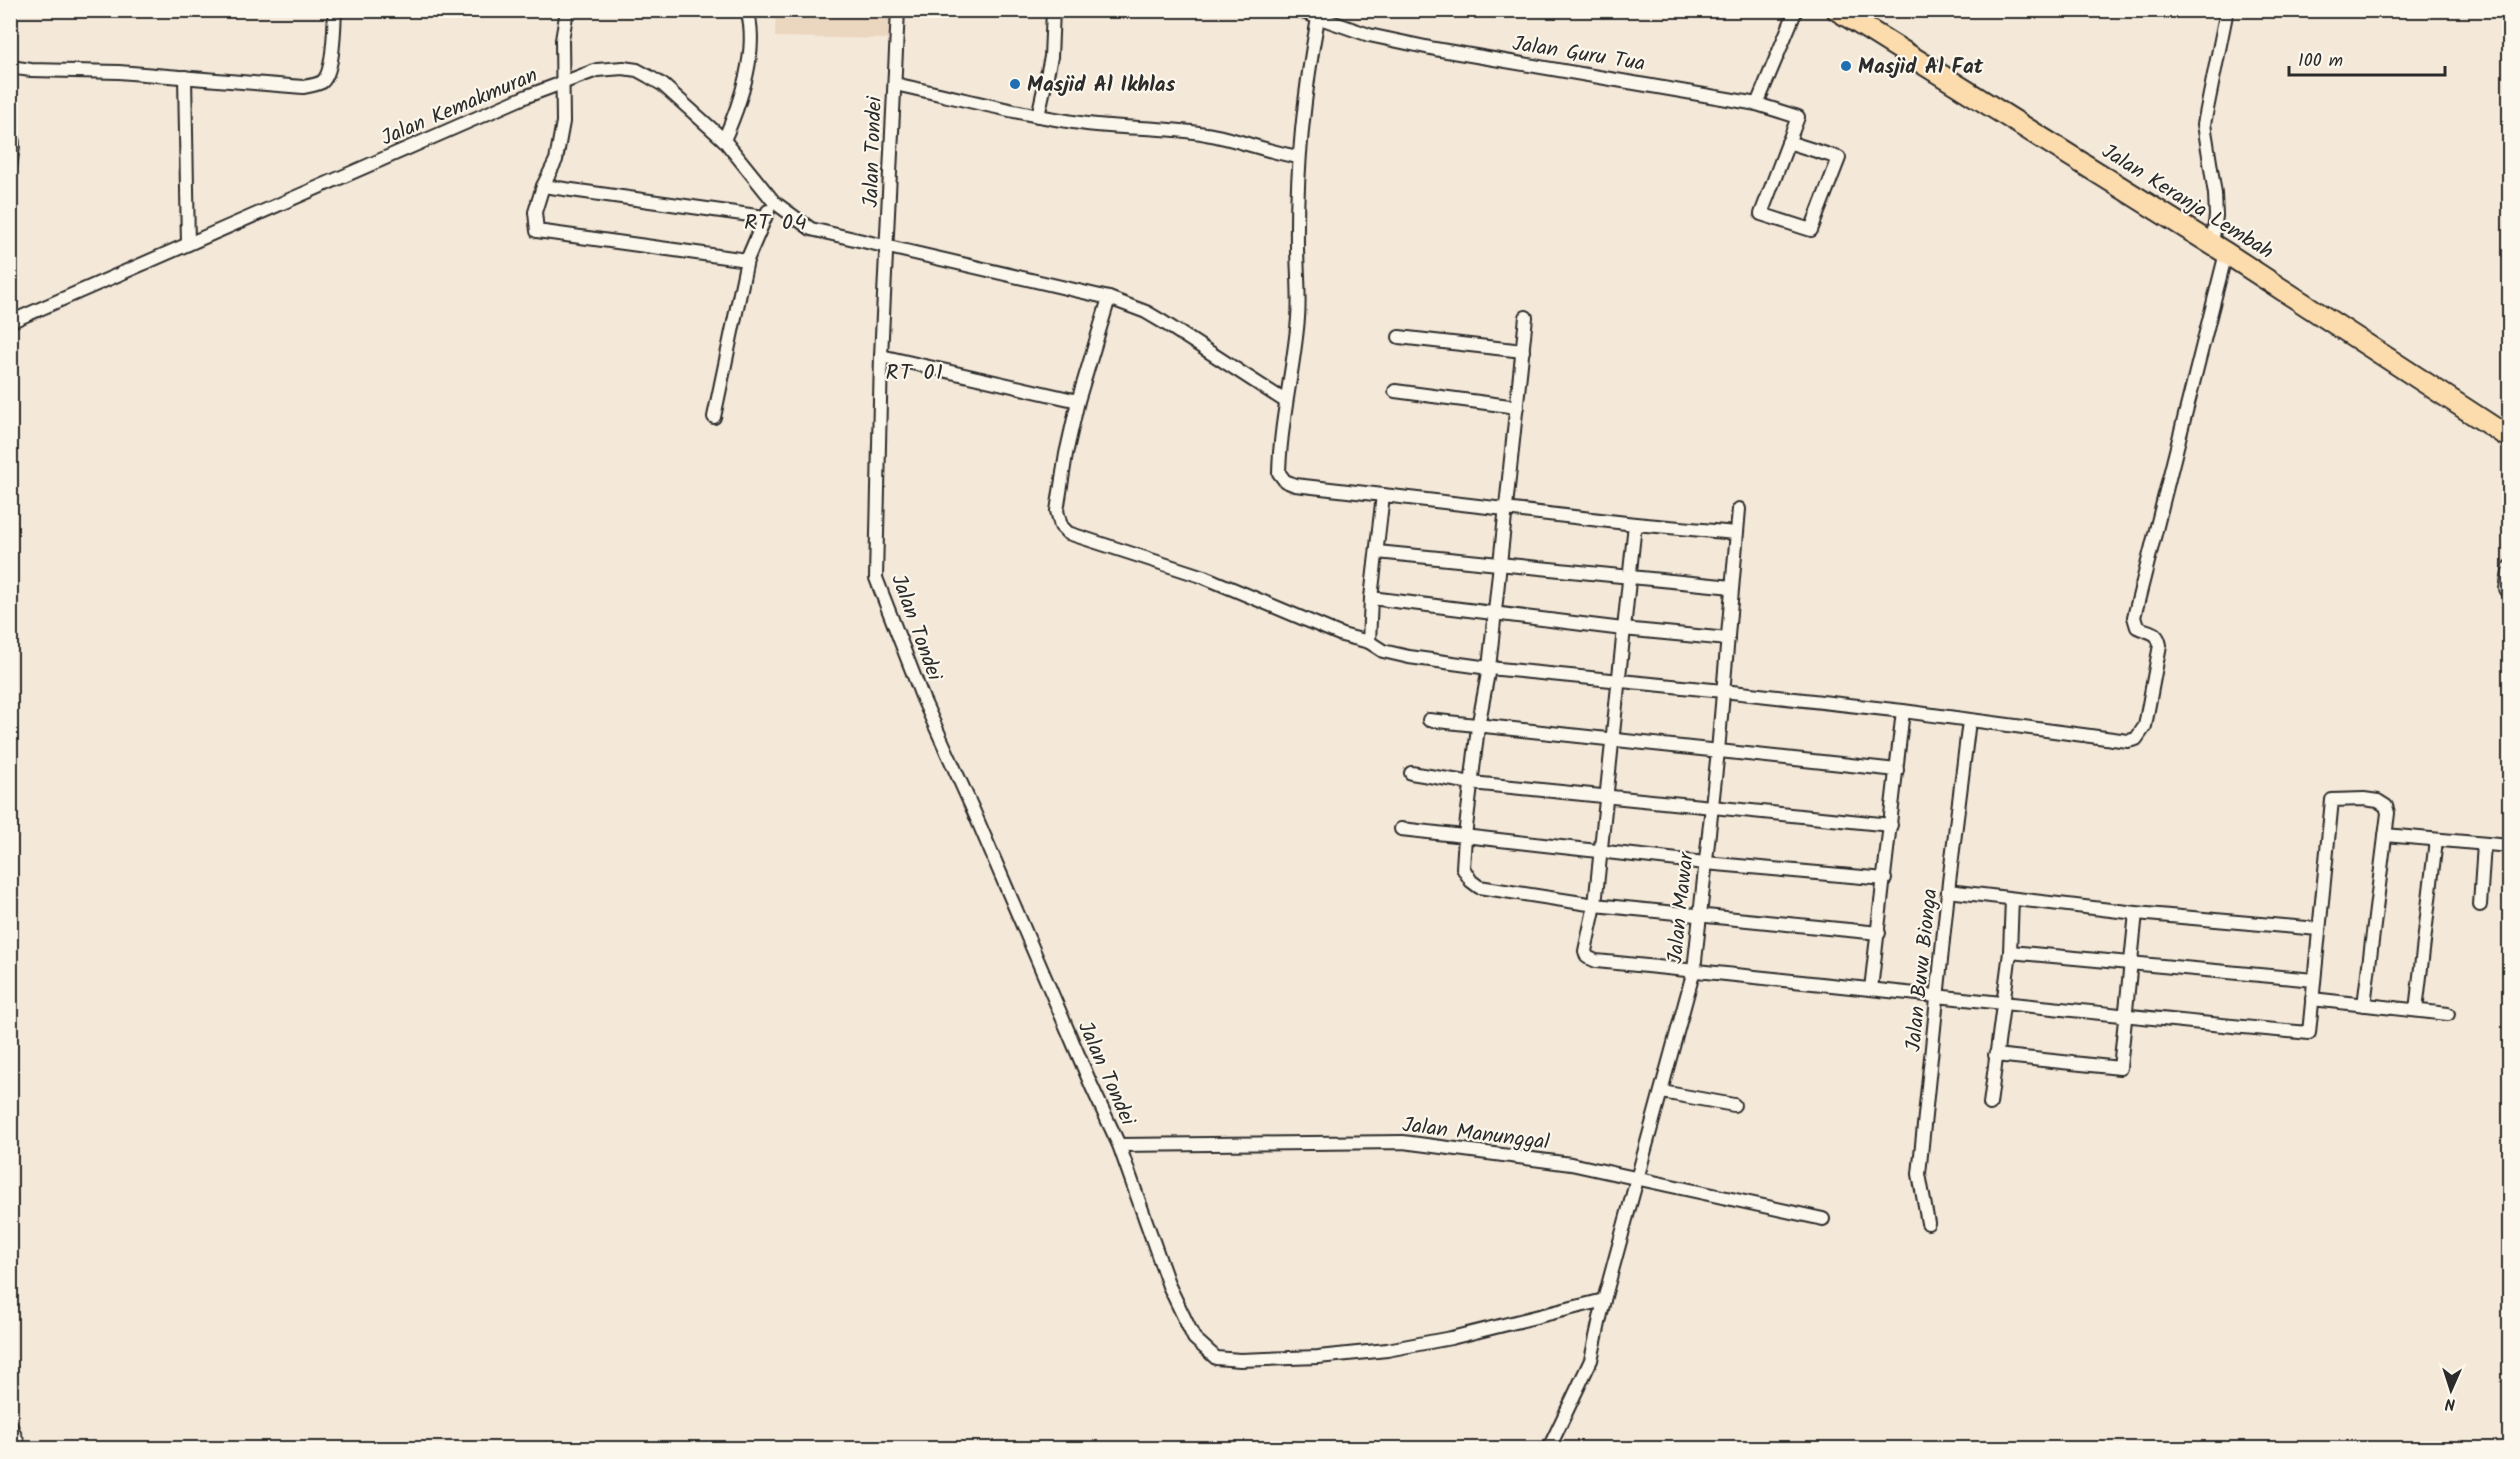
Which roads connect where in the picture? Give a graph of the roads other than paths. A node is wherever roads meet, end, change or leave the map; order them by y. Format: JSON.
{"nodes":[{"id":1,"x":335,"y":10,"type":"edge"},
{"id":2,"x":567,"y":10,"type":"edge"},
{"id":3,"x":747,"y":10,"type":"edge"},
{"id":4,"x":898,"y":10,"type":"edge"},
{"id":5,"x":1053,"y":10,"type":"edge"},
{"id":6,"x":1297,"y":10,"type":"edge"},
{"id":7,"x":1796,"y":10,"type":"edge"},
{"id":8,"x":1837,"y":10,"type":"edge"},
{"id":9,"x":2227,"y":10,"type":"edge"},
{"id":10,"x":1318,"y":18,"type":"junction"},
{"id":11,"x":10,"y":67,"type":"edge"},
{"id":12,"x":185,"y":77,"type":"junction"},
{"id":13,"x":564,"y":82,"type":"junction"},
{"id":14,"x":895,"y":84,"type":"junction"},
{"id":15,"x":1757,"y":104,"type":"junction"},
{"id":16,"x":10,"y":107,"type":"edge"},
{"id":17,"x":1038,"y":116,"type":"junction"},
{"id":18,"x":724,"y":140,"type":"junction"},
{"id":19,"x":1788,"y":142,"type":"junction"},
{"id":20,"x":1299,"y":157,"type":"junction"},
{"id":21,"x":10,"y":168,"type":"edge"},
{"id":22,"x":543,"y":186,"type":"junction"},
{"id":23,"x":774,"y":202,"type":"junction"},
{"id":24,"x":764,"y":217,"type":"junction"},
{"id":25,"x":188,"y":244,"type":"junction"},
{"id":26,"x":888,"y":246,"type":"junction"},
{"id":27,"x":2219,"y":249,"type":"junction"},
{"id":28,"x":747,"y":260,"type":"junction"},
{"id":29,"x":1109,"y":298,"type":"junction"},
{"id":30,"x":1526,"y":317,"type":"dead end"},
{"id":31,"x":10,"y":322,"type":"edge"},
{"id":32,"x":1399,"y":337,"type":"dead end"},
{"id":33,"x":1523,"y":351,"type":"junction"},
{"id":34,"x":881,"y":356,"type":"junction"},
{"id":35,"x":1395,"y":391,"type":"dead end"},
{"id":36,"x":1078,"y":401,"type":"junction"},
{"id":37,"x":1285,"y":401,"type":"junction"},
{"id":38,"x":1517,"y":407,"type":"junction"},
{"id":39,"x":714,"y":417,"type":"dead end"},
{"id":40,"x":2510,"y":438,"type":"edge"},
{"id":41,"x":1383,"y":495,"type":"junction"},
{"id":42,"x":1506,"y":509,"type":"junction"},
{"id":43,"x":1739,"y":509,"type":"dead end"},
{"id":44,"x":1635,"y":524,"type":"junction"},
{"id":45,"x":1736,"y":533,"type":"junction"},
{"id":46,"x":1377,"y":552,"type":"junction"},
{"id":47,"x":1499,"y":564,"type":"junction"},
{"id":48,"x":2510,"y":566,"type":"edge"},
{"id":49,"x":1630,"y":579,"type":"junction"},
{"id":50,"x":1732,"y":587,"type":"junction"},
{"id":51,"x":2510,"y":594,"type":"edge"},
{"id":52,"x":1371,"y":598,"type":"junction"},
{"id":53,"x":1493,"y":612,"type":"junction"},
{"id":54,"x":1623,"y":629,"type":"junction"},
{"id":55,"x":1728,"y":639,"type":"junction"},
{"id":56,"x":1369,"y":642,"type":"junction"},
{"id":57,"x":1489,"y":668,"type":"junction"},
{"id":58,"x":1617,"y":680,"type":"junction"},
{"id":59,"x":1723,"y":691,"type":"junction"},
{"id":60,"x":1903,"y":711,"type":"junction"},
{"id":61,"x":1429,"y":720,"type":"dead end"},
{"id":62,"x":1969,"y":721,"type":"junction"},
{"id":63,"x":1478,"y":727,"type":"junction"},
{"id":64,"x":1612,"y":741,"type":"junction"},
{"id":65,"x":1718,"y":752,"type":"junction"},
{"id":66,"x":1898,"y":770,"type":"junction"},
{"id":67,"x":1411,"y":773,"type":"dead end"},
{"id":68,"x":1472,"y":783,"type":"junction"},
{"id":69,"x":1605,"y":796,"type":"junction"},
{"id":70,"x":1711,"y":807,"type":"junction"},
{"id":71,"x":1891,"y":825,"type":"junction"},
{"id":72,"x":1401,"y":829,"type":"dead end"},
{"id":73,"x":2385,"y":835,"type":"junction"},
{"id":74,"x":1465,"y":836,"type":"junction"},
{"id":75,"x":2436,"y":840,"type":"junction"},
{"id":76,"x":2484,"y":844,"type":"junction"},
{"id":77,"x":2510,"y":846,"type":"edge"},
{"id":78,"x":1599,"y":850,"type":"junction"},
{"id":79,"x":1705,"y":863,"type":"junction"},
{"id":80,"x":1885,"y":879,"type":"junction"},
{"id":81,"x":1948,"y":891,"type":"junction"},
{"id":82,"x":2012,"y":899,"type":"junction"},
{"id":83,"x":1595,"y":904,"type":"junction"},
{"id":84,"x":2480,"y":906,"type":"dead end"},
{"id":85,"x":2136,"y":913,"type":"junction"},
{"id":86,"x":1700,"y":915,"type":"junction"},
{"id":87,"x":2318,"y":929,"type":"junction"},
{"id":88,"x":1879,"y":933,"type":"junction"},
{"id":89,"x":2010,"y":952,"type":"junction"},
{"id":90,"x":2131,"y":962,"type":"junction"},
{"id":91,"x":1694,"y":970,"type":"junction"},
{"id":92,"x":2314,"y":980,"type":"junction"},
{"id":93,"x":1871,"y":988,"type":"junction"},
{"id":94,"x":1939,"y":995,"type":"junction"},
{"id":95,"x":2312,"y":999,"type":"junction"},
{"id":96,"x":2001,"y":1002,"type":"junction"},
{"id":97,"x":2364,"y":1005,"type":"junction"},
{"id":98,"x":2416,"y":1010,"type":"junction"},
{"id":99,"x":2448,"y":1014,"type":"dead end"},
{"id":100,"x":2125,"y":1017,"type":"junction"},
{"id":101,"x":1995,"y":1055,"type":"junction"},
{"id":102,"x":1662,"y":1092,"type":"junction"},
{"id":103,"x":1990,"y":1104,"type":"dead end"},
{"id":104,"x":1734,"y":1106,"type":"dead end"},
{"id":105,"x":1119,"y":1145,"type":"junction"},
{"id":106,"x":1638,"y":1180,"type":"junction"},
{"id":107,"x":1823,"y":1218,"type":"dead end"},
{"id":108,"x":1928,"y":1223,"type":"dead end"},
{"id":109,"x":1604,"y":1300,"type":"junction"},
{"id":110,"x":10,"y":1424,"type":"edge"},
{"id":111,"x":20,"y":1449,"type":"edge"},
{"id":112,"x":1549,"y":1449,"type":"edge"}],
"edges":[{"from":1,"to":12,"type":"street"},
{"from":2,"to":13,"type":"street"},
{"from":3,"to":18,"type":"street"},
{"from":4,"to":14,"type":"street","name":"Jalan Tondei"},
{"from":5,"to":17,"type":"street"},
{"from":6,"to":10,"type":"street","name":"Jalan Guru Tua"},
{"from":7,"to":15,"type":"street"},
{"from":8,"to":27,"type":"main road","name":"Jalan Keranja Lembah"},
{"from":9,"to":27,"type":"street"},
{"from":10,"to":15,"type":"street","name":"Jalan Guru Tua"},
{"from":10,"to":20,"type":"street"},
{"from":11,"to":12,"type":"street"},
{"from":12,"to":25,"type":"street"},
{"from":13,"to":18,"type":"street","name":"Jalan Kemakmuran"},
{"from":13,"to":22,"type":"street"},
{"from":13,"to":25,"type":"street","name":"Jalan Kemakmuran"},
{"from":14,"to":17,"type":"street"},
{"from":14,"to":26,"type":"street","name":"Jalan Tondei"},
{"from":15,"to":19,"type":"street","name":"Jalan Guru Tua"},
{"from":16,"to":21,"type":"street"},
{"from":17,"to":20,"type":"street"},
{"from":18,"to":23,"type":"street","name":"Jalan Kemakmuran"},
{"from":19,"to":19,"type":"street"},
{"from":20,"to":37,"type":"street"},
{"from":22,"to":24,"type":"street"},
{"from":22,"to":28,"type":"street"},
{"from":23,"to":24,"type":"street"},
{"from":23,"to":26,"type":"street","name":"Jalan Kemakmuran"},
{"from":24,"to":28,"type":"street"},
{"from":25,"to":31,"type":"street","name":"Jalan Kemakmuran"},
{"from":26,"to":29,"type":"street","name":"Jalan Kemakmuran"},
{"from":26,"to":34,"type":"street","name":"Jalan Tondei"},
{"from":27,"to":40,"type":"main road","name":"Jalan Keranja Lembah"},
{"from":27,"to":62,"type":"street"},
{"from":28,"to":39,"type":"street"},
{"from":29,"to":36,"type":"street"},
{"from":29,"to":37,"type":"street","name":"Jalan Kemakmuran"},
{"from":30,"to":33,"type":"street"},
{"from":32,"to":33,"type":"street"},
{"from":33,"to":38,"type":"street"},
{"from":34,"to":36,"type":"street"},
{"from":34,"to":105,"type":"street","name":"Jalan Tondei"},
{"from":35,"to":38,"type":"street"},
{"from":36,"to":56,"type":"street"},
{"from":37,"to":41,"type":"street"},
{"from":38,"to":42,"type":"street"},
{"from":41,"to":42,"type":"street"},
{"from":41,"to":46,"type":"street"},
{"from":42,"to":44,"type":"street"},
{"from":42,"to":47,"type":"street"},
{"from":43,"to":45,"type":"street","name":"Jalan Mawar"},
{"from":44,"to":45,"type":"street"},
{"from":44,"to":49,"type":"street"},
{"from":45,"to":50,"type":"street","name":"Jalan Mawar"},
{"from":46,"to":47,"type":"street"},
{"from":46,"to":52,"type":"street"},
{"from":47,"to":49,"type":"street"},
{"from":47,"to":53,"type":"street"},
{"from":48,"to":51,"type":"street"},
{"from":49,"to":50,"type":"street"},
{"from":49,"to":54,"type":"street"},
{"from":50,"to":55,"type":"street","name":"Jalan Mawar"},
{"from":52,"to":53,"type":"street"},
{"from":52,"to":56,"type":"street"},
{"from":53,"to":54,"type":"street"},
{"from":53,"to":57,"type":"street"},
{"from":54,"to":55,"type":"street"},
{"from":54,"to":58,"type":"street"},
{"from":55,"to":59,"type":"street","name":"Jalan Mawar"},
{"from":56,"to":57,"type":"street"},
{"from":57,"to":58,"type":"street"},
{"from":57,"to":63,"type":"street"},
{"from":58,"to":59,"type":"street"},
{"from":58,"to":64,"type":"street"},
{"from":59,"to":60,"type":"street"},
{"from":59,"to":65,"type":"street","name":"Jalan Mawar"},
{"from":60,"to":62,"type":"street"},
{"from":60,"to":66,"type":"street"},
{"from":61,"to":63,"type":"street"},
{"from":62,"to":81,"type":"street","name":"Jalan Buvu Bionga"},
{"from":63,"to":64,"type":"street"},
{"from":63,"to":68,"type":"street"},
{"from":64,"to":65,"type":"street"},
{"from":64,"to":69,"type":"street"},
{"from":65,"to":66,"type":"street"},
{"from":65,"to":70,"type":"street","name":"Jalan Mawar"},
{"from":66,"to":71,"type":"street"},
{"from":67,"to":68,"type":"street"},
{"from":68,"to":69,"type":"street"},
{"from":68,"to":74,"type":"street"},
{"from":69,"to":70,"type":"street"},
{"from":69,"to":78,"type":"street"},
{"from":70,"to":71,"type":"street"},
{"from":70,"to":79,"type":"street","name":"Jalan Mawar"},
{"from":71,"to":80,"type":"street"},
{"from":72,"to":74,"type":"street"},
{"from":73,"to":75,"type":"street"},
{"from":73,"to":87,"type":"street"},
{"from":73,"to":97,"type":"street"},
{"from":74,"to":78,"type":"street"},
{"from":74,"to":83,"type":"street"},
{"from":75,"to":76,"type":"street"},
{"from":75,"to":98,"type":"street"},
{"from":76,"to":77,"type":"street"},
{"from":76,"to":84,"type":"street"},
{"from":78,"to":79,"type":"street"},
{"from":78,"to":83,"type":"street"},
{"from":79,"to":80,"type":"street"},
{"from":79,"to":86,"type":"street","name":"Jalan Mawar"},
{"from":80,"to":88,"type":"street"},
{"from":81,"to":82,"type":"street"},
{"from":81,"to":94,"type":"street","name":"Jalan Buvu Bionga"},
{"from":82,"to":85,"type":"street"},
{"from":82,"to":89,"type":"street"},
{"from":83,"to":86,"type":"street"},
{"from":83,"to":91,"type":"street"},
{"from":85,"to":87,"type":"street"},
{"from":85,"to":90,"type":"street"},
{"from":86,"to":88,"type":"street"},
{"from":86,"to":91,"type":"street","name":"Jalan Mawar"},
{"from":87,"to":92,"type":"street"},
{"from":88,"to":93,"type":"street"},
{"from":89,"to":90,"type":"street"},
{"from":89,"to":96,"type":"street"},
{"from":90,"to":92,"type":"street"},
{"from":90,"to":100,"type":"street"},
{"from":91,"to":93,"type":"street"},
{"from":91,"to":102,"type":"street","name":"Jalan Mawar"},
{"from":92,"to":95,"type":"street"},
{"from":93,"to":94,"type":"street"},
{"from":94,"to":96,"type":"street"},
{"from":94,"to":108,"type":"street","name":"Jalan Buvu Bionga"},
{"from":95,"to":97,"type":"street"},
{"from":95,"to":100,"type":"street"},
{"from":96,"to":100,"type":"street"},
{"from":96,"to":101,"type":"street"},
{"from":97,"to":98,"type":"street"},
{"from":98,"to":99,"type":"street"},
{"from":100,"to":101,"type":"street"},
{"from":101,"to":103,"type":"street"},
{"from":102,"to":104,"type":"street"},
{"from":102,"to":106,"type":"street","name":"Jalan Mawar"},
{"from":105,"to":106,"type":"street","name":"Jalan Manunggal"},
{"from":105,"to":109,"type":"street","name":"Jalan Tondei"},
{"from":106,"to":107,"type":"street","name":"Jalan Manunggal"},
{"from":106,"to":109,"type":"street","name":"Jalan Mawar"},
{"from":109,"to":112,"type":"street","name":"Jalan Mawar"},
{"from":110,"to":111,"type":"street"}]}
